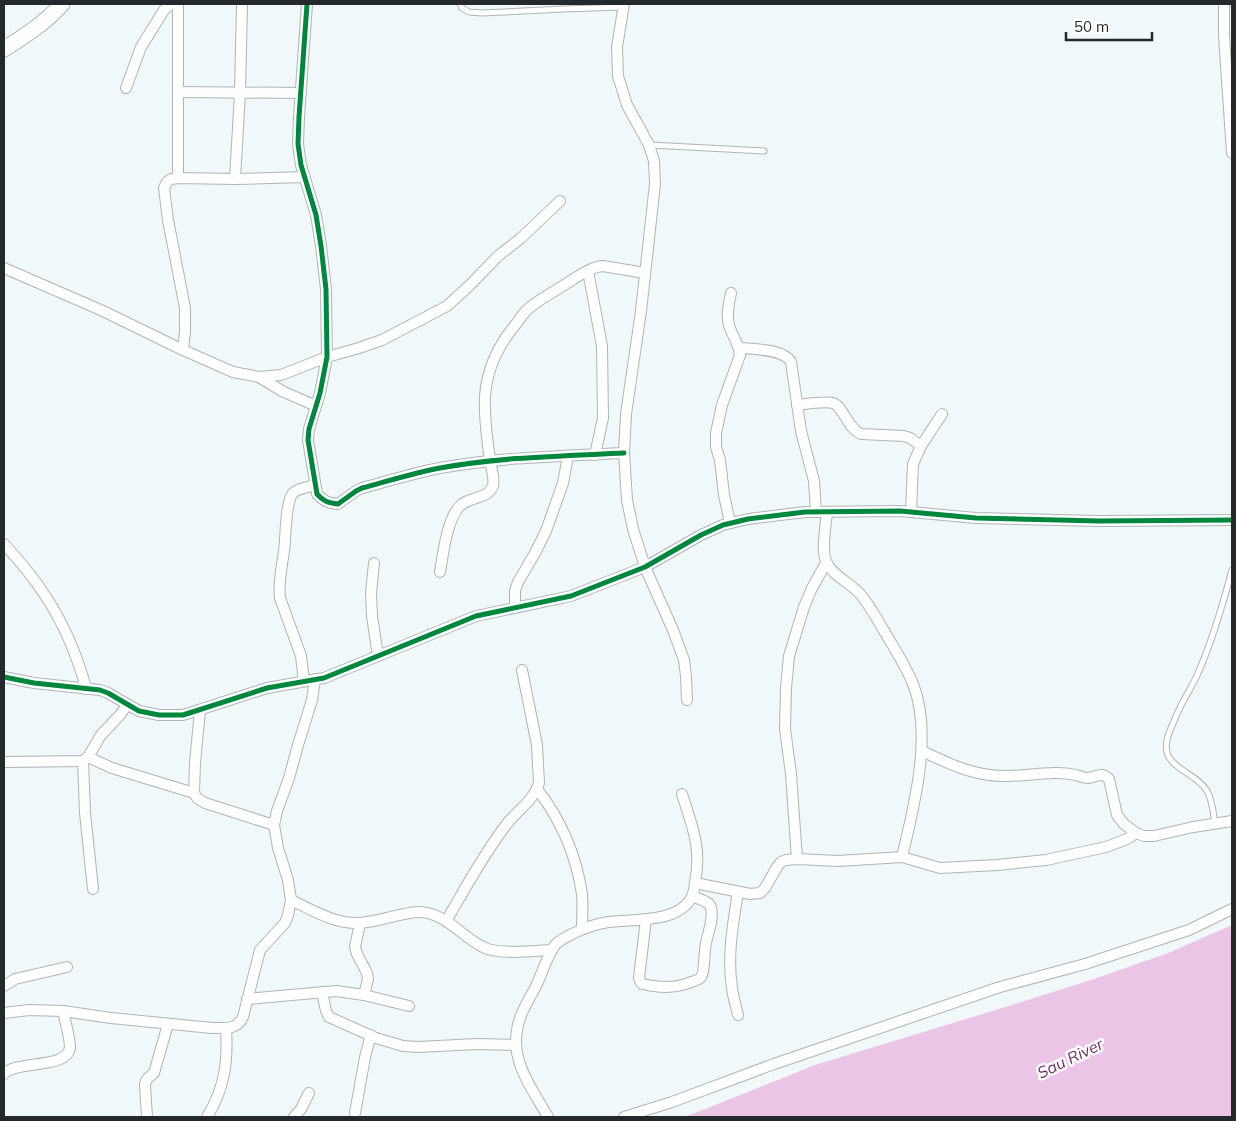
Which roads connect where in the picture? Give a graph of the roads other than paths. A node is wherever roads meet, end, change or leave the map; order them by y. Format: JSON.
{"nodes":[{"id":1,"x":62,"y":4,"type":"edge"},
{"id":2,"x":170,"y":4,"type":"edge"},
{"id":3,"x":178,"y":4,"type":"edge"},
{"id":4,"x":242,"y":4,"type":"edge"},
{"id":5,"x":307,"y":4,"type":"edge"},
{"id":6,"x":460,"y":4,"type":"edge"},
{"id":7,"x":1224,"y":4,"type":"edge"},
{"id":8,"x":624,"y":5,"type":"edge"},
{"id":9,"x":4,"y":50,"type":"edge"},
{"id":10,"x":126,"y":88,"type":"dead end"},
{"id":11,"x":178,"y":92,"type":"junction"},
{"id":12,"x":240,"y":93,"type":"junction"},
{"id":13,"x":301,"y":93,"type":"junction"},
{"id":14,"x":649,"y":145,"type":"junction"},
{"id":15,"x":764,"y":151,"type":"dead end"},
{"id":16,"x":1232,"y":153,"type":"edge"},
{"id":17,"x":305,"y":176,"type":"junction"},
{"id":18,"x":178,"y":178,"type":"junction"},
{"id":19,"x":234,"y":179,"type":"junction"},
{"id":20,"x":560,"y":201,"type":"dead end"},
{"id":21,"x":4,"y":268,"type":"edge"},
{"id":22,"x":588,"y":271,"type":"junction"},
{"id":23,"x":645,"y":273,"type":"junction"},
{"id":24,"x":731,"y":293,"type":"dead end"},
{"id":25,"x":739,"y":348,"type":"junction"},
{"id":26,"x":183,"y":350,"type":"junction"},
{"id":27,"x":327,"y":357,"type":"junction"},
{"id":28,"x":259,"y":377,"type":"junction"},
{"id":29,"x":797,"y":405,"type":"junction"},
{"id":30,"x":316,"y":406,"type":"junction"},
{"id":31,"x":942,"y":414,"type":"dead end"},
{"id":32,"x":921,"y":446,"type":"junction"},
{"id":33,"x":624,"y":453,"type":"junction"},
{"id":34,"x":595,"y":455,"type":"junction"},
{"id":35,"x":568,"y":456,"type":"junction"},
{"id":36,"x":490,"y":461,"type":"junction"},
{"id":37,"x":315,"y":485,"type":"junction"},
{"id":38,"x":816,"y":512,"type":"junction"},
{"id":39,"x":827,"y":512,"type":"junction"},
{"id":40,"x":911,"y":512,"type":"junction"},
{"id":41,"x":1232,"y":520,"type":"edge"},
{"id":42,"x":730,"y":523,"type":"junction"},
{"id":43,"x":4,"y":544,"type":"edge"},
{"id":44,"x":374,"y":562,"type":"dead end"},
{"id":45,"x":826,"y":563,"type":"junction"},
{"id":46,"x":645,"y":567,"type":"junction"},
{"id":47,"x":1232,"y":570,"type":"edge"},
{"id":48,"x":440,"y":572,"type":"dead end"},
{"id":49,"x":515,"y":608,"type":"junction"},
{"id":50,"x":378,"y":656,"type":"junction"},
{"id":51,"x":522,"y":670,"type":"dead end"},
{"id":52,"x":4,"y":677,"type":"edge"},
{"id":53,"x":315,"y":679,"type":"junction"},
{"id":54,"x":304,"y":681,"type":"junction"},
{"id":55,"x":86,"y":688,"type":"junction"},
{"id":56,"x":687,"y":700,"type":"dead end"},
{"id":57,"x":127,"y":705,"type":"junction"},
{"id":58,"x":200,"y":710,"type":"junction"},
{"id":59,"x":922,"y":751,"type":"junction"},
{"id":60,"x":86,"y":759,"type":"junction"},
{"id":61,"x":5,"y":762,"type":"edge"},
{"id":62,"x":537,"y":789,"type":"junction"},
{"id":63,"x":194,"y":792,"type":"junction"},
{"id":64,"x":682,"y":794,"type":"dead end"},
{"id":65,"x":1232,"y":821,"type":"edge"},
{"id":66,"x":1215,"y":824,"type":"junction"},
{"id":67,"x":274,"y":825,"type":"junction"},
{"id":68,"x":1136,"y":832,"type":"junction"},
{"id":69,"x":902,"y":858,"type":"junction"},
{"id":70,"x":797,"y":859,"type":"junction"},
{"id":71,"x":695,"y":884,"type":"junction"},
{"id":72,"x":93,"y":889,"type":"dead end"},
{"id":73,"x":738,"y":892,"type":"junction"},
{"id":74,"x":692,"y":896,"type":"junction"},
{"id":75,"x":292,"y":900,"type":"junction"},
{"id":76,"x":1232,"y":910,"type":"edge"},
{"id":77,"x":646,"y":919,"type":"junction"},
{"id":78,"x":446,"y":921,"type":"junction"},
{"id":79,"x":360,"y":923,"type":"junction"},
{"id":80,"x":582,"y":929,"type":"junction"},
{"id":81,"x":552,"y":950,"type":"junction"},
{"id":82,"x":67,"y":967,"type":"dead end"},
{"id":83,"x":4,"y":986,"type":"edge"},
{"id":84,"x":322,"y":992,"type":"junction"},
{"id":85,"x":364,"y":995,"type":"junction"},
{"id":86,"x":247,"y":999,"type":"junction"},
{"id":87,"x":409,"y":1006,"type":"dead end"},
{"id":88,"x":63,"y":1011,"type":"junction"},
{"id":89,"x":4,"y":1013,"type":"edge"},
{"id":90,"x":738,"y":1015,"type":"dead end"},
{"id":91,"x":168,"y":1024,"type":"junction"},
{"id":92,"x":226,"y":1028,"type":"junction"},
{"id":93,"x":371,"y":1035,"type":"junction"},
{"id":94,"x":516,"y":1045,"type":"junction"},
{"id":95,"x":4,"y":1074,"type":"edge"},
{"id":96,"x":308,"y":1093,"type":"dead end"},
{"id":97,"x":355,"y":1113,"type":"dead end"},
{"id":98,"x":147,"y":1117,"type":"edge"},
{"id":99,"x":209,"y":1117,"type":"edge"},
{"id":100,"x":294,"y":1117,"type":"edge"},
{"id":101,"x":548,"y":1117,"type":"edge"},
{"id":102,"x":624,"y":1117,"type":"edge"}],
"edges":[{"from":1,"to":9,"type":"main road"},
{"from":2,"to":10,"type":"street"},
{"from":3,"to":11,"type":"street"},
{"from":4,"to":12,"type":"street"},
{"from":5,"to":13,"type":"street"},
{"from":6,"to":8,"type":"lane"},
{"from":7,"to":16,"type":"street"},
{"from":8,"to":14,"type":"street"},
{"from":11,"to":12,"type":"street"},
{"from":11,"to":18,"type":"street"},
{"from":12,"to":13,"type":"street"},
{"from":12,"to":19,"type":"street"},
{"from":13,"to":17,"type":"street"},
{"from":14,"to":15,"type":"lane"},
{"from":14,"to":23,"type":"street"},
{"from":17,"to":19,"type":"street"},
{"from":17,"to":27,"type":"street"},
{"from":18,"to":19,"type":"street"},
{"from":18,"to":26,"type":"street"},
{"from":20,"to":27,"type":"street"},
{"from":21,"to":26,"type":"street"},
{"from":22,"to":23,"type":"street"},
{"from":22,"to":34,"type":"street"},
{"from":22,"to":36,"type":"street"},
{"from":23,"to":33,"type":"street"},
{"from":24,"to":25,"type":"street"},
{"from":25,"to":29,"type":"street"},
{"from":25,"to":42,"type":"street"},
{"from":26,"to":28,"type":"street"},
{"from":27,"to":28,"type":"street"},
{"from":27,"to":30,"type":"street"},
{"from":28,"to":30,"type":"street"},
{"from":29,"to":32,"type":"street"},
{"from":29,"to":38,"type":"street"},
{"from":30,"to":37,"type":"street"},
{"from":31,"to":32,"type":"street"},
{"from":32,"to":40,"type":"street"},
{"from":33,"to":34,"type":"street"},
{"from":33,"to":46,"type":"street"},
{"from":34,"to":35,"type":"street"},
{"from":35,"to":36,"type":"street"},
{"from":35,"to":49,"type":"street"},
{"from":36,"to":37,"type":"street"},
{"from":36,"to":48,"type":"street"},
{"from":37,"to":54,"type":"street"},
{"from":38,"to":39,"type":"street"},
{"from":38,"to":42,"type":"street"},
{"from":39,"to":40,"type":"street"},
{"from":39,"to":45,"type":"street"},
{"from":40,"to":41,"type":"street"},
{"from":42,"to":46,"type":"street"},
{"from":43,"to":55,"type":"street"},
{"from":44,"to":50,"type":"street"},
{"from":45,"to":59,"type":"street"},
{"from":45,"to":70,"type":"street"},
{"from":46,"to":49,"type":"street"},
{"from":46,"to":56,"type":"street"},
{"from":47,"to":66,"type":"lane"},
{"from":49,"to":50,"type":"street"},
{"from":50,"to":53,"type":"street"},
{"from":51,"to":62,"type":"street"},
{"from":52,"to":55,"type":"street"},
{"from":53,"to":54,"type":"street"},
{"from":53,"to":67,"type":"street"},
{"from":54,"to":58,"type":"street"},
{"from":55,"to":57,"type":"street"},
{"from":57,"to":58,"type":"street"},
{"from":57,"to":60,"type":"street"},
{"from":58,"to":63,"type":"street"},
{"from":59,"to":68,"type":"street"},
{"from":59,"to":69,"type":"street"},
{"from":60,"to":61,"type":"street"},
{"from":60,"to":63,"type":"street"},
{"from":60,"to":72,"type":"street"},
{"from":62,"to":78,"type":"street"},
{"from":62,"to":80,"type":"street"},
{"from":63,"to":67,"type":"street"},
{"from":64,"to":71,"type":"street"},
{"from":65,"to":66,"type":"street"},
{"from":66,"to":68,"type":"street"},
{"from":67,"to":75,"type":"street"},
{"from":68,"to":69,"type":"street"},
{"from":69,"to":70,"type":"street"},
{"from":70,"to":73,"type":"street"},
{"from":71,"to":73,"type":"street"},
{"from":71,"to":74,"type":"street"},
{"from":73,"to":90,"type":"street"},
{"from":74,"to":77,"type":"street"},
{"from":74,"to":77,"type":"street"},
{"from":75,"to":79,"type":"street"},
{"from":75,"to":86,"type":"street"},
{"from":76,"to":102,"type":"street"},
{"from":77,"to":80,"type":"street"},
{"from":78,"to":79,"type":"street"},
{"from":78,"to":81,"type":"street"},
{"from":79,"to":85,"type":"street"},
{"from":80,"to":81,"type":"street"},
{"from":81,"to":94,"type":"street"},
{"from":82,"to":83,"type":"street"},
{"from":84,"to":85,"type":"street"},
{"from":84,"to":86,"type":"street"},
{"from":84,"to":93,"type":"street"},
{"from":85,"to":87,"type":"street"},
{"from":86,"to":92,"type":"street"},
{"from":88,"to":89,"type":"street"},
{"from":88,"to":91,"type":"street"},
{"from":88,"to":95,"type":"street"},
{"from":91,"to":92,"type":"street"},
{"from":91,"to":98,"type":"street"},
{"from":92,"to":99,"type":"street"},
{"from":93,"to":94,"type":"street"},
{"from":93,"to":97,"type":"street"},
{"from":94,"to":101,"type":"street"},
{"from":96,"to":100,"type":"street"}]}
